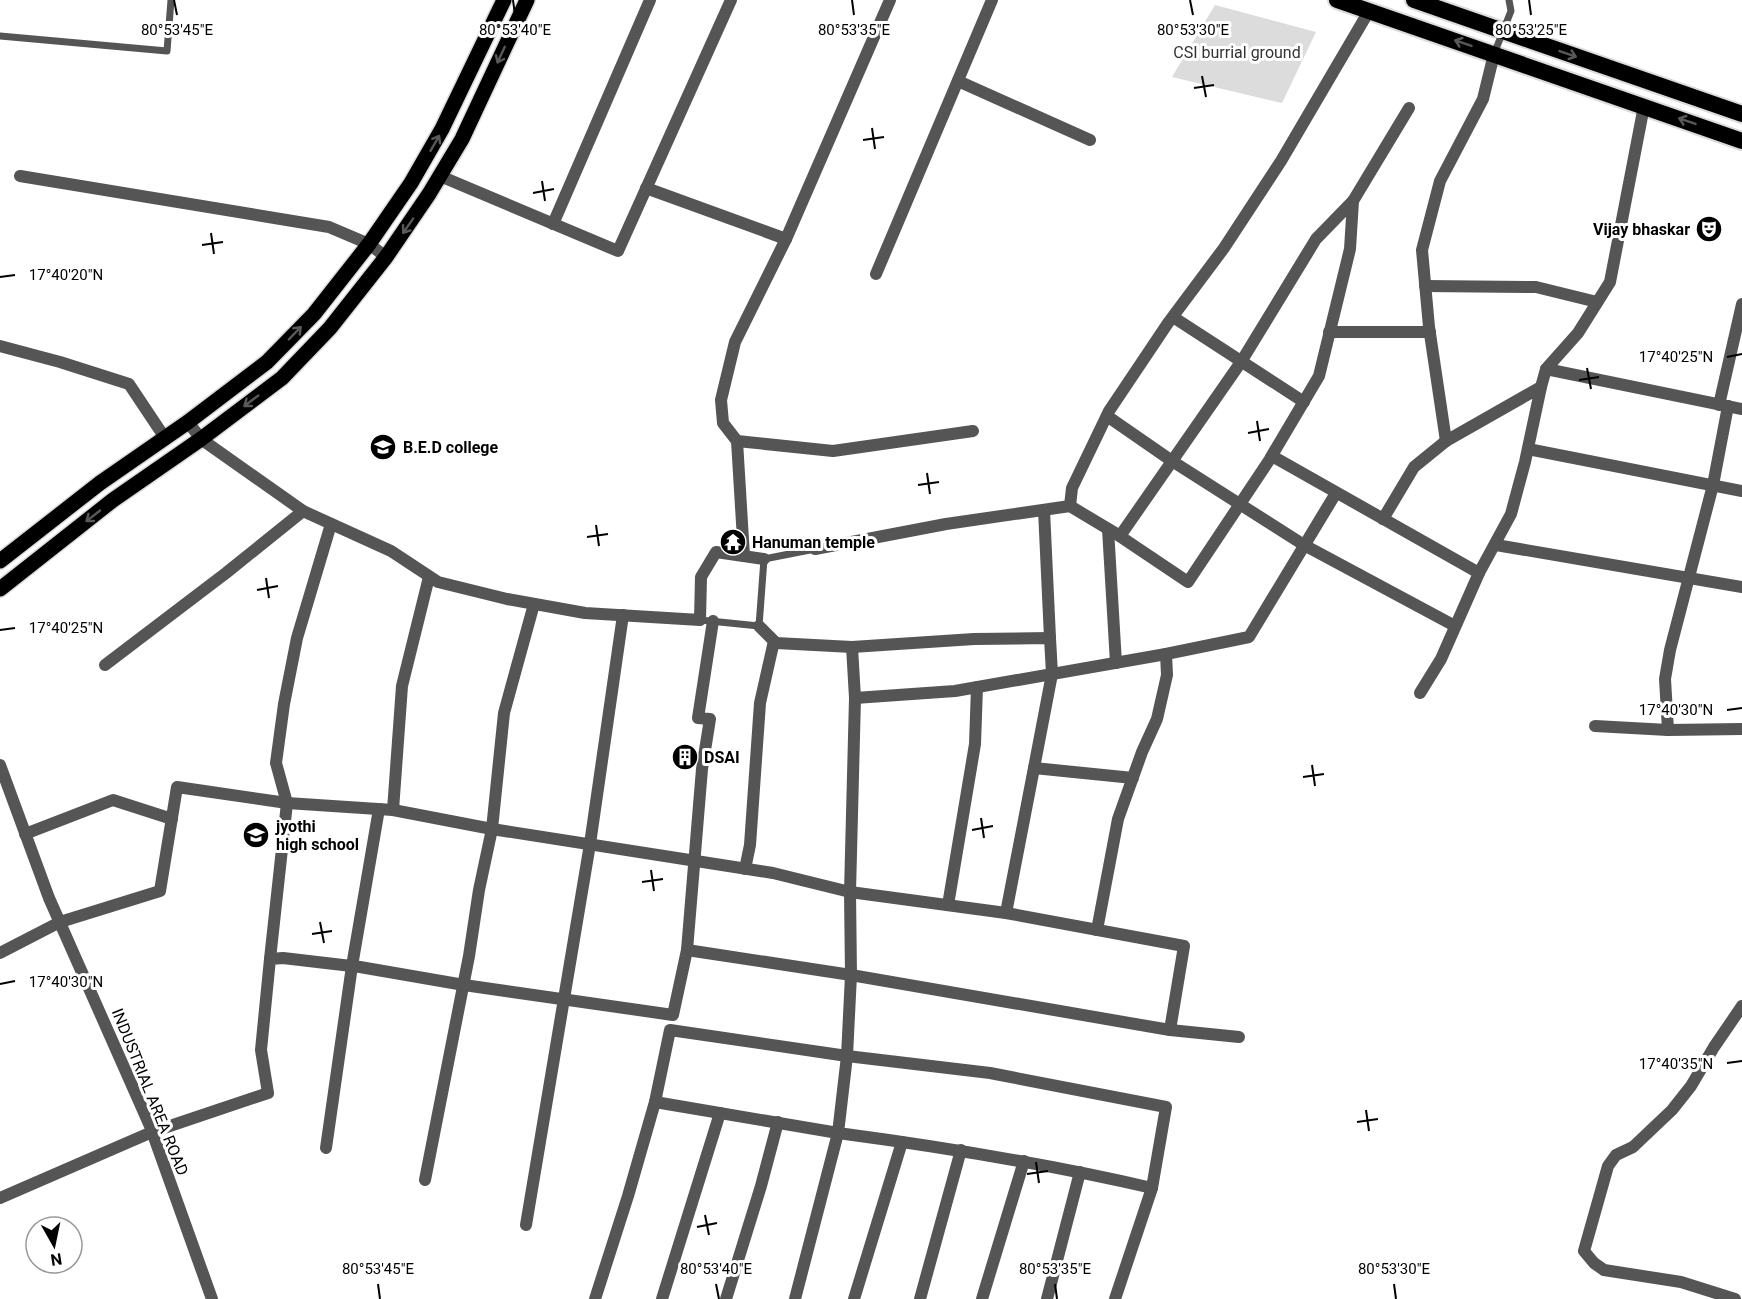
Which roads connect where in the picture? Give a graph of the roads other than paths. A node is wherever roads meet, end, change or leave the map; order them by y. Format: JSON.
{"nodes":[{"id":1,"x":171,"y":0,"type":"edge"},
{"id":2,"x":504,"y":0,"type":"edge"},
{"id":3,"x":650,"y":0,"type":"edge"},
{"id":4,"x":731,"y":0,"type":"edge"},
{"id":5,"x":890,"y":0,"type":"edge"},
{"id":6,"x":992,"y":0,"type":"edge"},
{"id":7,"x":1337,"y":0,"type":"edge"},
{"id":8,"x":1414,"y":0,"type":"edge"},
{"id":9,"x":1509,"y":0,"type":"edge"},
{"id":10,"x":525,"y":1,"type":"edge"},
{"id":11,"x":1369,"y":11,"type":"junction"},
{"id":12,"x":1502,"y":30,"type":"junction"},
{"id":13,"x":0,"y":36,"type":"edge"},
{"id":14,"x":1494,"y":54,"type":"junction"},
{"id":15,"x":958,"y":81,"type":"junction"},
{"id":16,"x":1644,"y":106,"type":"junction"},
{"id":17,"x":1409,"y":108,"type":"dead end"},
{"id":18,"x":1742,"y":114,"type":"edge"},
{"id":19,"x":1090,"y":140,"type":"dead end"},
{"id":20,"x":1742,"y":141,"type":"edge"},
{"id":21,"x":440,"y":176,"type":"junction"},
{"id":22,"x":20,"y":177,"type":"dead end"},
{"id":23,"x":646,"y":188,"type":"junction"},
{"id":24,"x":1353,"y":201,"type":"junction"},
{"id":25,"x":553,"y":224,"type":"junction"},
{"id":26,"x":786,"y":239,"type":"junction"},
{"id":27,"x":369,"y":244,"type":"junction"},
{"id":28,"x":386,"y":257,"type":"junction"},
{"id":29,"x":876,"y":274,"type":"dead end"},
{"id":30,"x":1425,"y":286,"type":"junction"},
{"id":31,"x":1597,"y":302,"type":"junction"},
{"id":32,"x":1742,"y":304,"type":"edge"},
{"id":33,"x":314,"y":314,"type":"junction"},
{"id":34,"x":1173,"y":317,"type":"junction"},
{"id":35,"x":330,"y":328,"type":"junction"},
{"id":36,"x":1329,"y":332,"type":"junction"},
{"id":37,"x":1430,"y":332,"type":"junction"},
{"id":38,"x":0,"y":346,"type":"edge"},
{"id":39,"x":267,"y":362,"type":"junction"},
{"id":40,"x":1241,"y":362,"type":"junction"},
{"id":41,"x":1546,"y":369,"type":"junction"},
{"id":42,"x":282,"y":378,"type":"junction"},
{"id":43,"x":1541,"y":387,"type":"junction"},
{"id":44,"x":1304,"y":402,"type":"junction"},
{"id":45,"x":1724,"y":405,"type":"junction"},
{"id":46,"x":1742,"y":409,"type":"edge"},
{"id":47,"x":1107,"y":416,"type":"junction"},
{"id":48,"x":188,"y":422,"type":"junction"},
{"id":49,"x":972,"y":431,"type":"dead end"},
{"id":50,"x":165,"y":438,"type":"junction"},
{"id":51,"x":201,"y":439,"type":"junction"},
{"id":52,"x":737,"y":441,"type":"junction"},
{"id":53,"x":1446,"y":441,"type":"junction"},
{"id":54,"x":1528,"y":449,"type":"junction"},
{"id":55,"x":1271,"y":457,"type":"junction"},
{"id":56,"x":1172,"y":461,"type":"junction"},
{"id":57,"x":1713,"y":485,"type":"junction"},
{"id":58,"x":1742,"y":491,"type":"edge"},
{"id":59,"x":1336,"y":493,"type":"junction"},
{"id":60,"x":1240,"y":504,"type":"junction"},
{"id":61,"x":1071,"y":506,"type":"junction"},
{"id":62,"x":1044,"y":510,"type":"junction"},
{"id":63,"x":303,"y":512,"type":"junction"},
{"id":64,"x":1383,"y":519,"type":"junction"},
{"id":65,"x":332,"y":524,"type":"junction"},
{"id":66,"x":1108,"y":529,"type":"junction"},
{"id":67,"x":1120,"y":536,"type":"junction"},
{"id":68,"x":1304,"y":545,"type":"junction"},
{"id":69,"x":1496,"y":545,"type":"junction"},
{"id":70,"x":815,"y":549,"type":"joint"},
{"id":71,"x":744,"y":556,"type":"junction"},
{"id":72,"x":764,"y":559,"type":"junction"},
{"id":73,"x":0,"y":561,"type":"edge"},
{"id":74,"x":1479,"y":573,"type":"junction"},
{"id":75,"x":429,"y":577,"type":"junction"},
{"id":76,"x":1690,"y":578,"type":"junction"},
{"id":77,"x":1742,"y":587,"type":"edge"},
{"id":78,"x":0,"y":588,"type":"edge"},
{"id":79,"x":534,"y":604,"type":"junction"},
{"id":80,"x":623,"y":615,"type":"junction"},
{"id":81,"x":706,"y":621,"type":"junction"},
{"id":82,"x":759,"y":626,"type":"junction"},
{"id":83,"x":1455,"y":626,"type":"junction"},
{"id":84,"x":1050,"y":638,"type":"junction"},
{"id":85,"x":774,"y":641,"type":"junction"},
{"id":86,"x":852,"y":647,"type":"junction"},
{"id":87,"x":1166,"y":654,"type":"junction"},
{"id":88,"x":1116,"y":663,"type":"junction"},
{"id":89,"x":105,"y":665,"type":"dead end"},
{"id":90,"x":1052,"y":674,"type":"junction"},
{"id":91,"x":977,"y":687,"type":"junction"},
{"id":92,"x":1420,"y":693,"type":"dead end"},
{"id":93,"x":855,"y":698,"type":"junction"},
{"id":94,"x":1595,"y":726,"type":"dead end"},
{"id":95,"x":1742,"y":729,"type":"edge"},
{"id":96,"x":1668,"y":730,"type":"junction"},
{"id":97,"x":0,"y":765,"type":"edge"},
{"id":98,"x":1034,"y":768,"type":"junction"},
{"id":99,"x":1132,"y":778,"type":"junction"},
{"id":100,"x":286,"y":803,"type":"junction"},
{"id":101,"x":379,"y":809,"type":"junction"},
{"id":102,"x":393,"y":810,"type":"junction"},
{"id":103,"x":172,"y":819,"type":"junction"},
{"id":104,"x":492,"y":829,"type":"junction"},
{"id":105,"x":25,"y":834,"type":"junction"},
{"id":106,"x":590,"y":844,"type":"junction"},
{"id":107,"x":695,"y":861,"type":"junction"},
{"id":108,"x":746,"y":869,"type":"junction"},
{"id":109,"x":850,"y":892,"type":"junction"},
{"id":110,"x":948,"y":905,"type":"junction"},
{"id":111,"x":1006,"y":913,"type":"junction"},
{"id":112,"x":60,"y":922,"type":"junction"},
{"id":113,"x":1097,"y":930,"type":"junction"},
{"id":114,"x":687,"y":950,"type":"junction"},
{"id":115,"x":0,"y":953,"type":"edge"},
{"id":116,"x":270,"y":959,"type":"junction"},
{"id":117,"x":352,"y":966,"type":"junction"},
{"id":118,"x":851,"y":975,"type":"junction"},
{"id":119,"x":464,"y":985,"type":"junction"},
{"id":120,"x":564,"y":999,"type":"junction"},
{"id":121,"x":1742,"y":1006,"type":"edge"},
{"id":122,"x":673,"y":1015,"type":"junction"},
{"id":123,"x":670,"y":1030,"type":"junction"},
{"id":124,"x":1170,"y":1030,"type":"junction"},
{"id":125,"x":1239,"y":1037,"type":"dead end"},
{"id":126,"x":847,"y":1056,"type":"junction"},
{"id":127,"x":655,"y":1102,"type":"junction"},
{"id":128,"x":720,"y":1113,"type":"junction"},
{"id":129,"x":778,"y":1122,"type":"junction"},
{"id":130,"x":152,"y":1132,"type":"junction"},
{"id":131,"x":838,"y":1133,"type":"junction"},
{"id":132,"x":902,"y":1142,"type":"junction"},
{"id":133,"x":326,"y":1148,"type":"dead end"},
{"id":134,"x":961,"y":1150,"type":"junction"},
{"id":135,"x":1024,"y":1161,"type":"junction"},
{"id":136,"x":1080,"y":1172,"type":"junction"},
{"id":137,"x":425,"y":1180,"type":"dead end"},
{"id":138,"x":1152,"y":1188,"type":"junction"},
{"id":139,"x":0,"y":1198,"type":"edge"},
{"id":140,"x":526,"y":1225,"type":"dead end"},
{"id":141,"x":212,"y":1299,"type":"edge"},
{"id":142,"x":595,"y":1299,"type":"edge"},
{"id":143,"x":662,"y":1299,"type":"edge"},
{"id":144,"x":726,"y":1299,"type":"edge"},
{"id":145,"x":795,"y":1299,"type":"edge"},
{"id":146,"x":854,"y":1299,"type":"edge"},
{"id":147,"x":920,"y":1299,"type":"edge"},
{"id":148,"x":982,"y":1299,"type":"edge"},
{"id":149,"x":1047,"y":1299,"type":"edge"},
{"id":150,"x":1115,"y":1299,"type":"edge"},
{"id":151,"x":1735,"y":1299,"type":"edge"}],
"edges":[{"from":1,"to":13,"type":"lane"},
{"from":27,"to":2,"type":"main road","one_way":true},
{"from":3,"to":25,"type":"street"},
{"from":4,"to":23,"type":"street"},
{"from":5,"to":26,"type":"street"},
{"from":6,"to":15,"type":"street"},
{"from":7,"to":11,"type":"highway"},
{"from":8,"to":12,"type":"highway"},
{"from":9,"to":12,"type":"lane"},
{"from":10,"to":21,"type":"main road","one_way":true},
{"from":14,"to":11,"type":"highway","one_way":true},
{"from":11,"to":34,"type":"street"},
{"from":12,"to":14,"type":"lane"},
{"from":12,"to":18,"type":"highway","one_way":true},
{"from":14,"to":16,"type":"highway"},
{"from":14,"to":30,"type":"street"},
{"from":15,"to":19,"type":"street"},
{"from":15,"to":29,"type":"street"},
{"from":20,"to":16,"type":"highway","one_way":true},
{"from":16,"to":31,"type":"street"},
{"from":17,"to":24,"type":"street"},
{"from":21,"to":25,"type":"street"},
{"from":21,"to":28,"type":"main road","one_way":true},
{"from":22,"to":27,"type":"street"},
{"from":23,"to":25,"type":"street"},
{"from":23,"to":26,"type":"street"},
{"from":24,"to":36,"type":"street"},
{"from":24,"to":40,"type":"street"},
{"from":26,"to":52,"type":"street"},
{"from":27,"to":28,"type":"street"},
{"from":27,"to":33,"type":"main road"},
{"from":28,"to":35,"type":"main road"},
{"from":30,"to":31,"type":"street"},
{"from":30,"to":37,"type":"street"},
{"from":31,"to":41,"type":"street"},
{"from":32,"to":45,"type":"street"},
{"from":33,"to":35,"type":"main road"},
{"from":39,"to":33,"type":"main road","one_way":true},
{"from":34,"to":40,"type":"street"},
{"from":34,"to":47,"type":"street"},
{"from":35,"to":42,"type":"main road"},
{"from":36,"to":37,"type":"street"},
{"from":36,"to":44,"type":"street"},
{"from":37,"to":53,"type":"street"},
{"from":38,"to":50,"type":"street"},
{"from":39,"to":42,"type":"main road"},
{"from":39,"to":48,"type":"main road"},
{"from":40,"to":44,"type":"street"},
{"from":40,"to":56,"type":"street"},
{"from":41,"to":43,"type":"street"},
{"from":41,"to":45,"type":"street"},
{"from":42,"to":51,"type":"main road","one_way":true},
{"from":43,"to":53,"type":"street"},
{"from":43,"to":54,"type":"street"},
{"from":44,"to":55,"type":"street"},
{"from":45,"to":46,"type":"street"},
{"from":45,"to":57,"type":"street"},
{"from":47,"to":56,"type":"street"},
{"from":47,"to":61,"type":"street"},
{"from":48,"to":50,"type":"main road"},
{"from":48,"to":51,"type":"street"},
{"from":49,"to":52,"type":"street"},
{"from":50,"to":73,"type":"main road"},
{"from":51,"to":63,"type":"street"},
{"from":51,"to":78,"type":"main road","one_way":true},
{"from":52,"to":71,"type":"street"},
{"from":53,"to":64,"type":"street"},
{"from":54,"to":57,"type":"street"},
{"from":54,"to":69,"type":"street"},
{"from":55,"to":59,"type":"street"},
{"from":55,"to":60,"type":"street"},
{"from":56,"to":60,"type":"street"},
{"from":56,"to":67,"type":"street"},
{"from":57,"to":58,"type":"street"},
{"from":57,"to":76,"type":"street"},
{"from":59,"to":64,"type":"street"},
{"from":59,"to":68,"type":"street"},
{"from":60,"to":67,"type":"street"},
{"from":60,"to":68,"type":"street"},
{"from":61,"to":62,"type":"street"},
{"from":61,"to":66,"type":"street"},
{"from":62,"to":70,"type":"street"},
{"from":62,"to":84,"type":"street"},
{"from":63,"to":65,"type":"street"},
{"from":63,"to":89,"type":"street"},
{"from":64,"to":74,"type":"street"},
{"from":65,"to":75,"type":"street"},
{"from":65,"to":100,"type":"street"},
{"from":66,"to":67,"type":"street"},
{"from":66,"to":88,"type":"street"},
{"from":68,"to":83,"type":"street"},
{"from":68,"to":87,"type":"street"},
{"from":69,"to":74,"type":"street"},
{"from":69,"to":76,"type":"street"},
{"from":70,"to":72,"type":"lane"},
{"from":71,"to":72,"type":"street"},
{"from":71,"to":81,"type":"street"},
{"from":72,"to":82,"type":"lane"},
{"from":74,"to":83,"type":"street"},
{"from":75,"to":79,"type":"street"},
{"from":75,"to":102,"type":"street"},
{"from":76,"to":77,"type":"street"},
{"from":76,"to":96,"type":"street"},
{"from":79,"to":80,"type":"street"},
{"from":79,"to":104,"type":"street"},
{"from":80,"to":81,"type":"street"},
{"from":80,"to":106,"type":"street"},
{"from":81,"to":82,"type":"lane"},
{"from":81,"to":107,"type":"street"},
{"from":82,"to":85,"type":"street"},
{"from":83,"to":92,"type":"street"},
{"from":84,"to":86,"type":"street"},
{"from":84,"to":90,"type":"street"},
{"from":85,"to":86,"type":"street"},
{"from":85,"to":108,"type":"street"},
{"from":86,"to":93,"type":"street"},
{"from":87,"to":88,"type":"street"},
{"from":87,"to":99,"type":"street"},
{"from":88,"to":90,"type":"street"},
{"from":90,"to":91,"type":"street"},
{"from":90,"to":98,"type":"street"},
{"from":91,"to":93,"type":"street"},
{"from":91,"to":110,"type":"street"},
{"from":93,"to":109,"type":"street"},
{"from":94,"to":96,"type":"street"},
{"from":95,"to":96,"type":"street"},
{"from":97,"to":105,"type":"street","name":"INDUSTRIAL AREA ROAD"},
{"from":98,"to":99,"type":"street"},
{"from":98,"to":111,"type":"street"},
{"from":99,"to":113,"type":"street"},
{"from":100,"to":101,"type":"street"},
{"from":100,"to":103,"type":"street"},
{"from":100,"to":116,"type":"street"},
{"from":101,"to":102,"type":"street"},
{"from":101,"to":117,"type":"street"},
{"from":102,"to":104,"type":"street"},
{"from":103,"to":105,"type":"street"},
{"from":103,"to":112,"type":"street"},
{"from":104,"to":106,"type":"street"},
{"from":104,"to":119,"type":"street"},
{"from":105,"to":112,"type":"street","name":"INDUSTRIAL AREA ROAD"},
{"from":106,"to":107,"type":"street"},
{"from":106,"to":120,"type":"street"},
{"from":107,"to":108,"type":"street"},
{"from":107,"to":114,"type":"street"},
{"from":108,"to":109,"type":"street"},
{"from":109,"to":110,"type":"street"},
{"from":109,"to":118,"type":"street"},
{"from":110,"to":111,"type":"street"},
{"from":111,"to":113,"type":"street"},
{"from":112,"to":115,"type":"street"},
{"from":112,"to":130,"type":"street","name":"INDUSTRIAL AREA ROAD"},
{"from":113,"to":124,"type":"street"},
{"from":114,"to":118,"type":"street"},
{"from":114,"to":122,"type":"street"},
{"from":116,"to":117,"type":"street"},
{"from":116,"to":130,"type":"street"},
{"from":117,"to":119,"type":"street"},
{"from":117,"to":133,"type":"street"},
{"from":118,"to":124,"type":"street"},
{"from":118,"to":126,"type":"street"},
{"from":119,"to":120,"type":"street"},
{"from":119,"to":137,"type":"street"},
{"from":120,"to":122,"type":"street"},
{"from":120,"to":140,"type":"street"},
{"from":121,"to":151,"type":"street"},
{"from":122,"to":123,"type":"street"},
{"from":123,"to":126,"type":"street"},
{"from":123,"to":127,"type":"street"},
{"from":124,"to":125,"type":"street"},
{"from":126,"to":131,"type":"street"},
{"from":126,"to":138,"type":"street"},
{"from":127,"to":128,"type":"street"},
{"from":127,"to":142,"type":"street"},
{"from":128,"to":129,"type":"street"},
{"from":128,"to":143,"type":"street"},
{"from":129,"to":131,"type":"street"},
{"from":129,"to":144,"type":"street"},
{"from":130,"to":139,"type":"street"},
{"from":130,"to":141,"type":"street","name":"INDUSTRIAL AREA ROAD"},
{"from":131,"to":132,"type":"street"},
{"from":131,"to":145,"type":"street"},
{"from":132,"to":134,"type":"street"},
{"from":132,"to":146,"type":"street"},
{"from":134,"to":135,"type":"street"},
{"from":134,"to":147,"type":"street"},
{"from":135,"to":136,"type":"street"},
{"from":135,"to":148,"type":"street"},
{"from":136,"to":138,"type":"street"},
{"from":136,"to":149,"type":"street"},
{"from":138,"to":150,"type":"street"}]}
